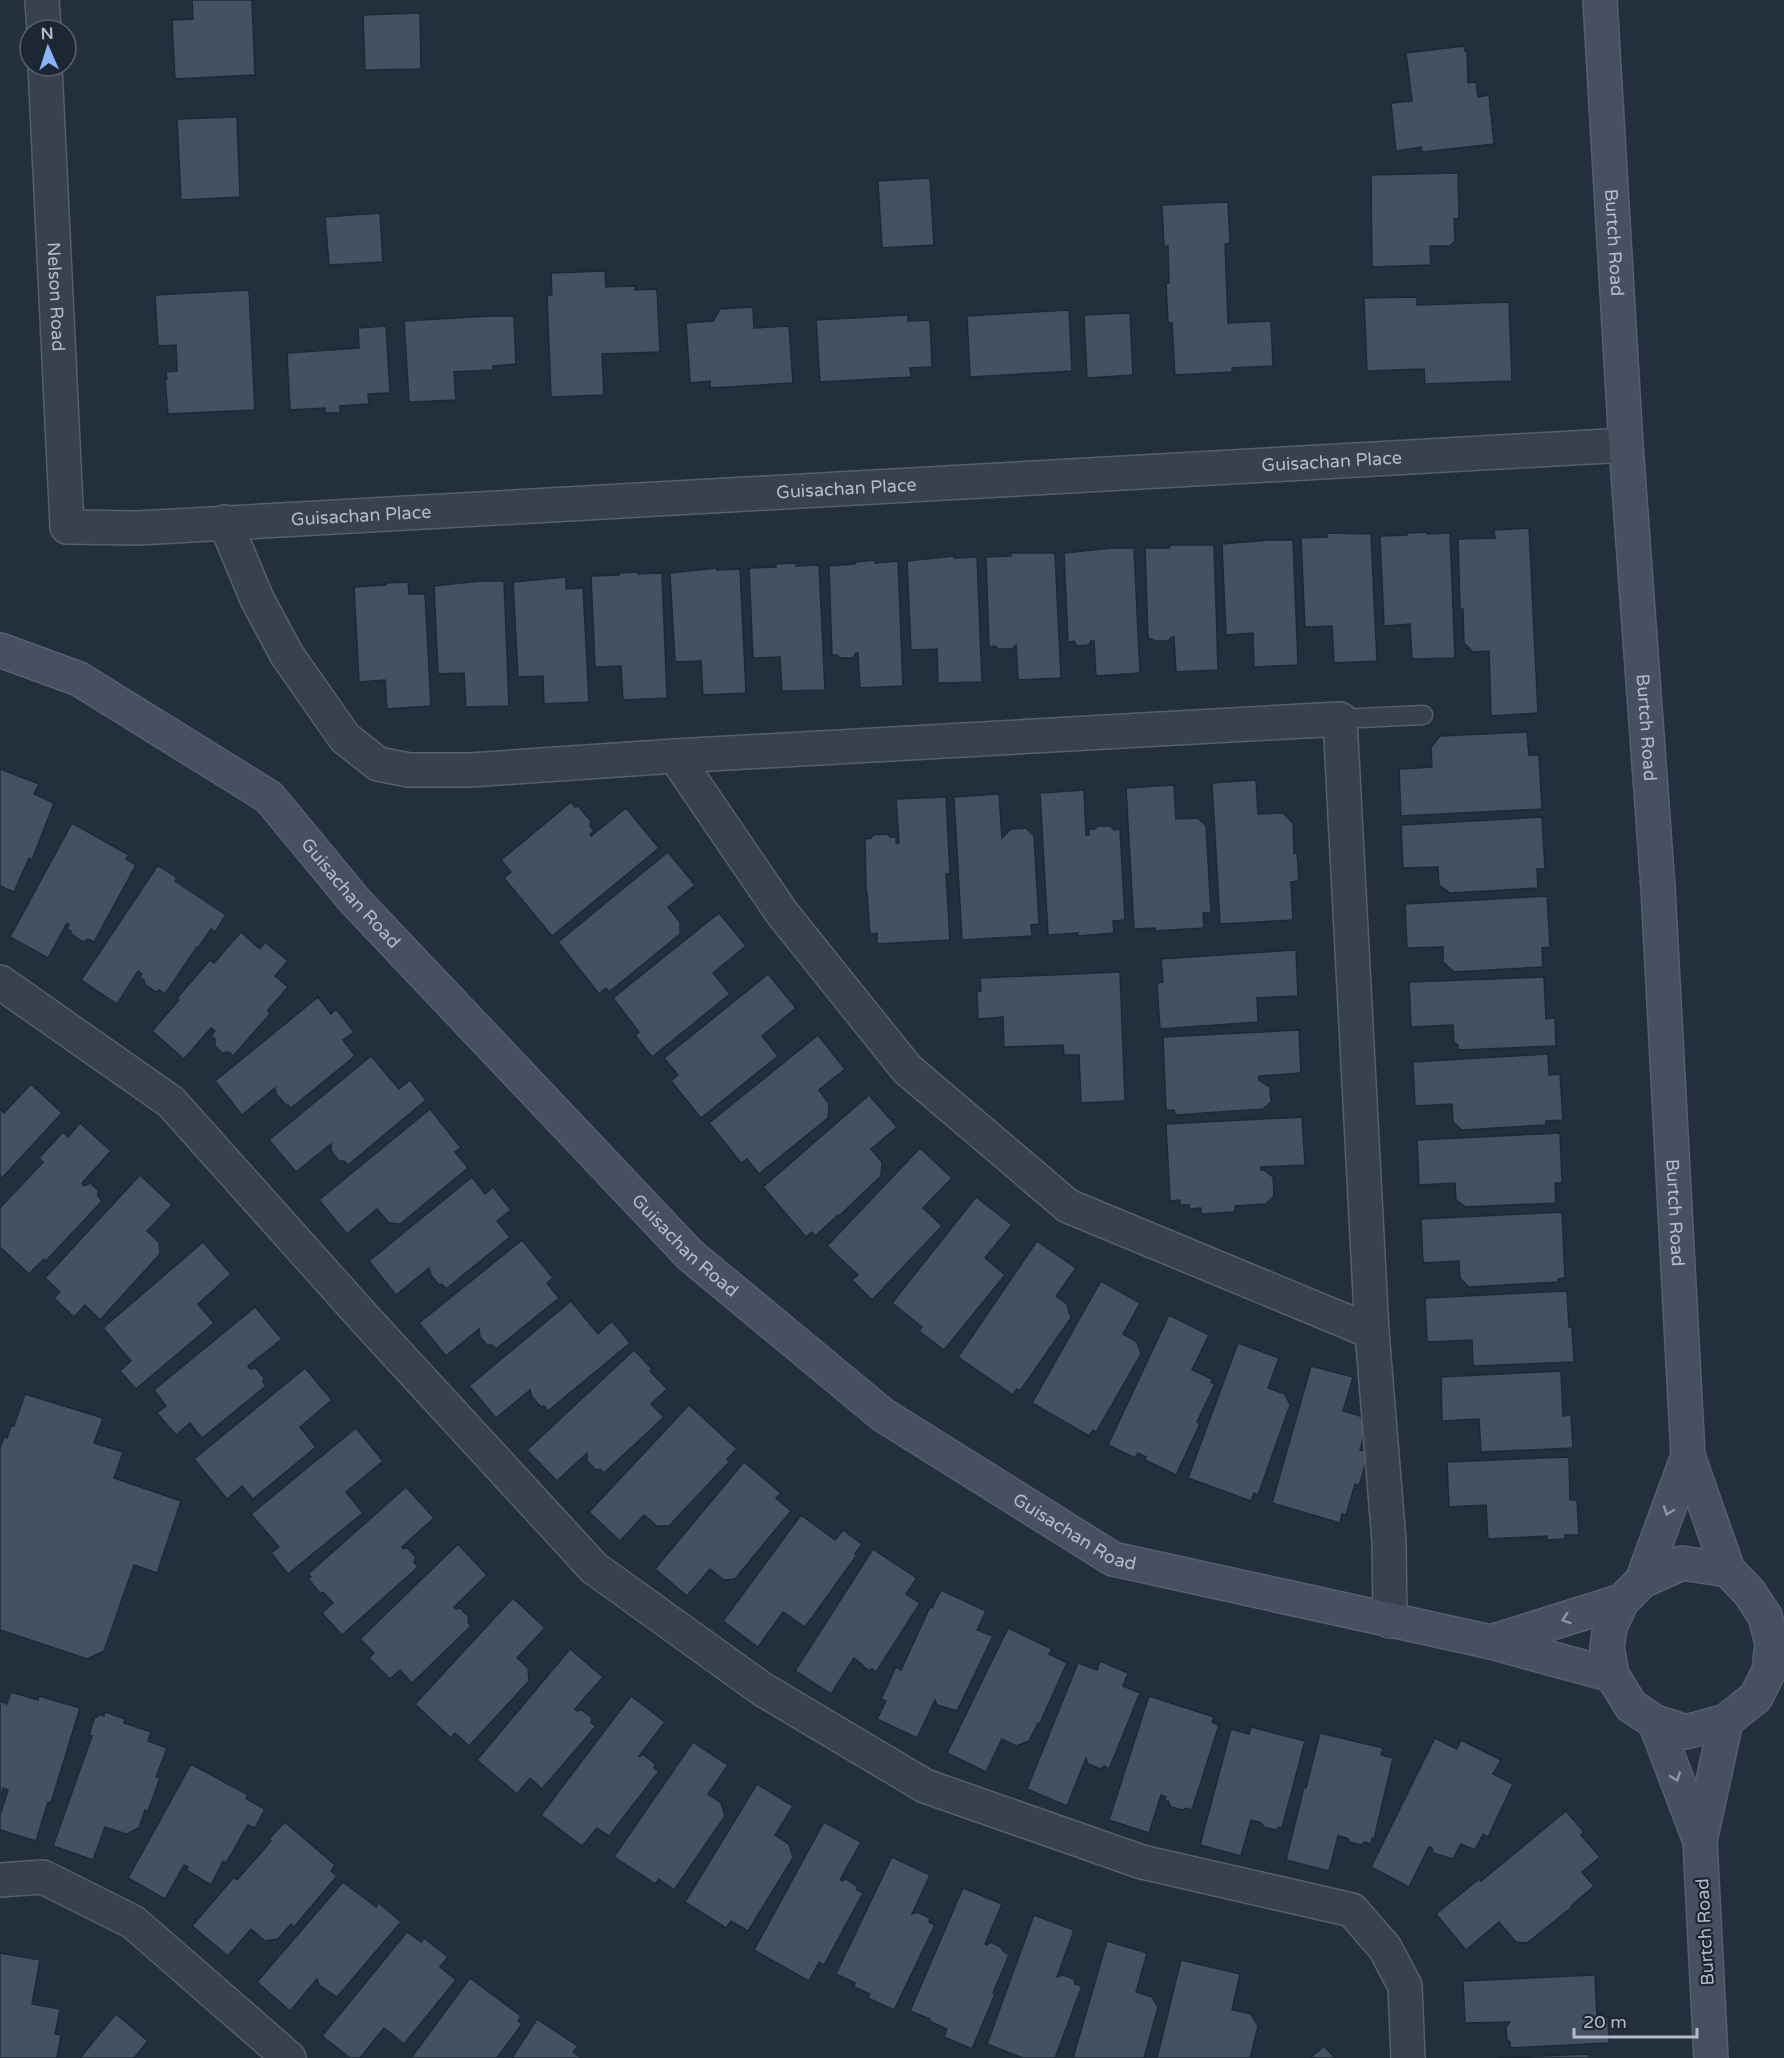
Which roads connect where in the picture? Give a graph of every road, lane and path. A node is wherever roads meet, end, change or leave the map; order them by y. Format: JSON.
{"nodes":[{"id":1,"x":42,"y":0,"type":"edge"},
{"id":2,"x":1600,"y":0,"type":"edge"},
{"id":3,"x":43,"y":18,"type":"edge"},
{"id":4,"x":46,"y":78,"type":"edge"},
{"id":5,"x":1626,"y":445,"type":"junction"},
{"id":6,"x":225,"y":522,"type":"junction"},
{"id":7,"x":67,"y":527,"type":"joint"},
{"id":8,"x":0,"y":650,"type":"edge"},
{"id":9,"x":1423,"y":715,"type":"dead end"},
{"id":10,"x":1340,"y":719,"type":"junction"},
{"id":11,"x":675,"y":756,"type":"junction"},
{"id":12,"x":0,"y":982,"type":"edge"},
{"id":13,"x":1372,"y":1332,"type":"junction"},
{"id":14,"x":1688,"y":1456,"type":"junction"},
{"id":15,"x":1739,"y":1581,"type":"junction"},
{"id":16,"x":1632,"y":1591,"type":"junction"},
{"id":17,"x":1784,"y":1602,"type":"edge"},
{"id":18,"x":1390,"y":1621,"type":"junction"},
{"id":19,"x":1491,"y":1642,"type":"junction"},
{"id":20,"x":1612,"y":1675,"type":"junction"},
{"id":21,"x":1770,"y":1690,"type":"edge"},
{"id":22,"x":1726,"y":1721,"type":"junction"},
{"id":23,"x":1655,"y":1722,"type":"junction"},
{"id":24,"x":1700,"y":1841,"type":"junction"},
{"id":25,"x":0,"y":1880,"type":"edge"},
{"id":26,"x":289,"y":2058,"type":"edge"},
{"id":27,"x":1408,"y":2058,"type":"edge"},
{"id":28,"x":1711,"y":2058,"type":"edge"}],
"edges":[{"from":1,"to":3,"type":"street"},
{"from":2,"to":5,"type":"main road","name":"Burtch Road"},
{"from":4,"to":7,"type":"street","name":"Nelson Road"},
{"from":5,"to":6,"type":"street","name":"Guisachan Place"},
{"from":5,"to":14,"type":"main road","name":"Burtch Road"},
{"from":6,"to":7,"type":"street","name":"Guisachan Place"},
{"from":6,"to":11,"type":"street"},
{"from":8,"to":18,"type":"main road","name":"Guisachan Road"},
{"from":9,"to":10,"type":"lane"},
{"from":10,"to":11,"type":"street"},
{"from":10,"to":13,"type":"street"},
{"from":11,"to":13,"type":"street"},
{"from":12,"to":27,"type":"street"},
{"from":13,"to":18,"type":"street"},
{"from":14,"to":15,"type":"main road","name":"Burtch Road"},
{"from":14,"to":16,"type":"main road","name":"Burtch Road","one_way":true},
{"from":15,"to":16,"type":"main road"},
{"from":15,"to":17,"type":"main road"},
{"from":15,"to":21,"type":"main road"},
{"from":16,"to":19,"type":"main road","name":"Guisachan Road","one_way":true},
{"from":16,"to":20,"type":"main road"},
{"from":18,"to":19,"type":"main road","name":"Guisachan Road"},
{"from":19,"to":20,"type":"main road","name":"Guisachan Road"},
{"from":20,"to":23,"type":"main road"},
{"from":21,"to":22,"type":"main road"},
{"from":22,"to":23,"type":"main road"},
{"from":22,"to":24,"type":"main road","name":"Burtch Road"},
{"from":23,"to":24,"type":"main road","name":"Burtch Road","one_way":true},
{"from":24,"to":28,"type":"main road","name":"Burtch Road"},
{"from":25,"to":26,"type":"street"}]}
